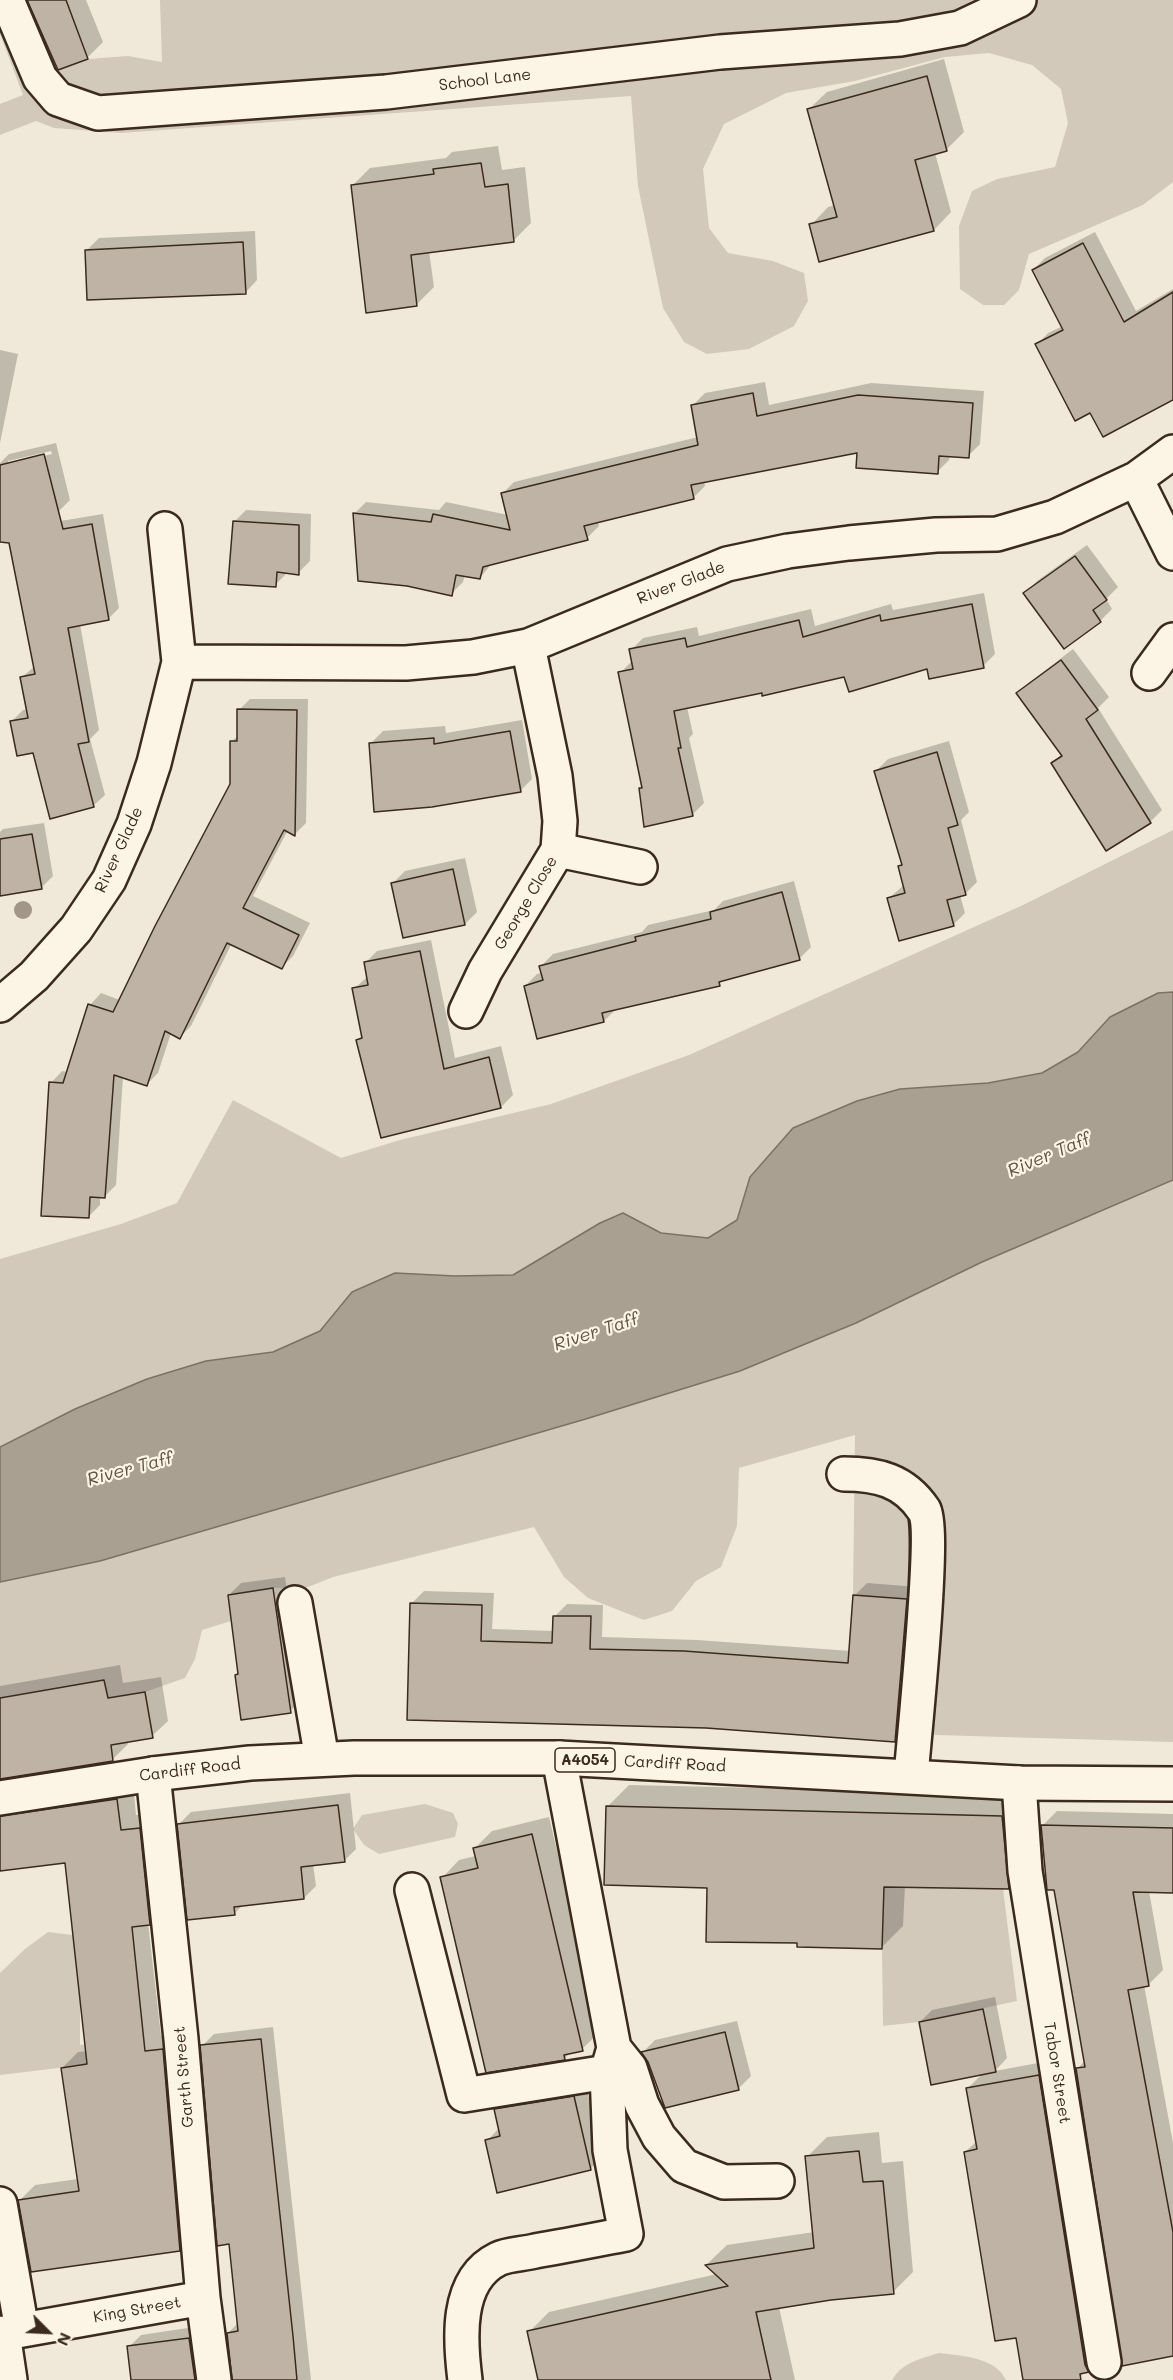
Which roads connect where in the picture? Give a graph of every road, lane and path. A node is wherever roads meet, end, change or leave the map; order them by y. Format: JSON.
{"nodes":[{"id":1,"x":7,"y":0,"type":"edge"},
{"id":2,"x":1019,"y":0,"type":"edge"},
{"id":3,"x":1173,"y":452,"type":"edge"},
{"id":4,"x":1136,"y":479,"type":"junction"},
{"id":5,"x":165,"y":529,"type":"dead end"},
{"id":6,"x":1173,"y":553,"type":"edge"},
{"id":7,"x":1173,"y":640,"type":"edge"},
{"id":8,"x":528,"y":646,"type":"junction"},
{"id":9,"x":178,"y":662,"type":"junction"},
{"id":10,"x":1149,"y":673,"type":"dead end"},
{"id":11,"x":558,"y":850,"type":"junction"},
{"id":12,"x":640,"y":867,"type":"dead end"},
{"id":13,"x":0,"y":1005,"type":"edge"},
{"id":14,"x":466,"y":1011,"type":"dead end"},
{"id":15,"x":844,"y":1474,"type":"dead end"},
{"id":16,"x":295,"y":1603,"type":"dead end"},
{"id":17,"x":559,"y":1758,"type":"junction"},
{"id":18,"x":322,"y":1759,"type":"junction"},
{"id":19,"x":153,"y":1774,"type":"junction"},
{"id":20,"x":911,"y":1776,"type":"junction"},
{"id":21,"x":1019,"y":1783,"type":"junction"},
{"id":22,"x":1173,"y":1784,"type":"edge"},
{"id":23,"x":0,"y":1798,"type":"edge"},
{"id":24,"x":412,"y":1890,"type":"dead end"},
{"id":25,"x":610,"y":2060,"type":"junction"},
{"id":26,"x":777,"y":2181,"type":"dead end"},
{"id":27,"x":0,"y":2204,"type":"edge"},
{"id":28,"x":203,"y":2298,"type":"junction"},
{"id":29,"x":8,"y":2332,"type":"edge"},
{"id":30,"x":1104,"y":2362,"type":"dead end"},
{"id":31,"x":10,"y":2380,"type":"edge"},
{"id":32,"x":214,"y":2380,"type":"edge"},
{"id":33,"x":465,"y":2380,"type":"edge"}],
"edges":[{"from":1,"to":2,"type":"street","name":"School Lane"},
{"from":3,"to":4,"type":"street","name":"River Glade"},
{"from":4,"to":6,"type":"street"},
{"from":4,"to":8,"type":"street","name":"River Glade"},
{"from":5,"to":9,"type":"street","name":"River Glade"},
{"from":7,"to":10,"type":"street"},
{"from":8,"to":9,"type":"street","name":"River Glade"},
{"from":8,"to":11,"type":"street","name":"George Close"},
{"from":9,"to":13,"type":"street","name":"River Glade"},
{"from":11,"to":12,"type":"street"},
{"from":11,"to":14,"type":"street","name":"George Close"},
{"from":15,"to":20,"type":"street"},
{"from":16,"to":18,"type":"street"},
{"from":17,"to":18,"type":"street","name":"Cardiff Road","number":"A4054"},
{"from":17,"to":20,"type":"street","name":"Cardiff Road","number":"A4054"},
{"from":17,"to":25,"type":"street"},
{"from":18,"to":19,"type":"street","name":"Cardiff Road","number":"A4054"},
{"from":19,"to":23,"type":"street","name":"Cardiff Road","number":"A4054"},
{"from":19,"to":28,"type":"street","name":"Garth Street"},
{"from":20,"to":21,"type":"street","name":"Cardiff Road","number":"A4054"},
{"from":21,"to":22,"type":"street","name":"Cardiff Road","number":"A4054"},
{"from":21,"to":30,"type":"street","name":"Tabor Street"},
{"from":24,"to":25,"type":"street"},
{"from":25,"to":26,"type":"street"},
{"from":25,"to":33,"type":"street"},
{"from":27,"to":29,"type":"street"},
{"from":28,"to":29,"type":"street","name":"King Street"},
{"from":28,"to":32,"type":"street","name":"Garth Street"},
{"from":29,"to":31,"type":"street"}]}
